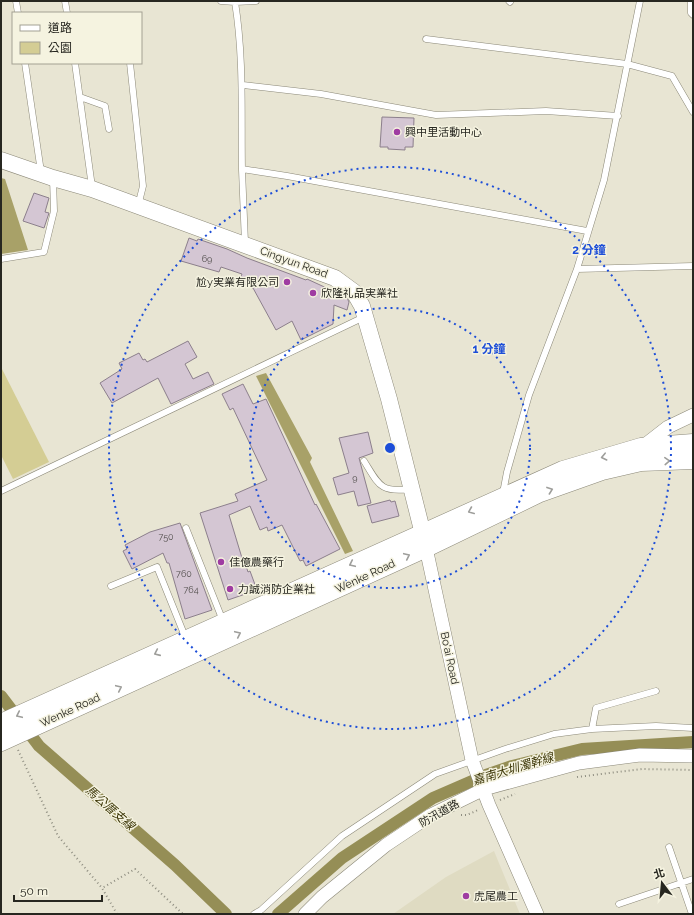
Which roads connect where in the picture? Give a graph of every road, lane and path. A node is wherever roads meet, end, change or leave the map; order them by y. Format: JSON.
{"nodes":[{"id":1,"x":16,"y":1,"type":"edge"},
{"id":2,"x":65,"y":1,"type":"edge"},
{"id":3,"x":221,"y":1,"type":"edge"},
{"id":4,"x":256,"y":1,"type":"edge"},
{"id":5,"x":640,"y":1,"type":"edge"},
{"id":6,"x":691,"y":1,"type":"edge"},
{"id":7,"x":235,"y":2,"type":"edge"},
{"id":8,"x":18,"y":12,"type":"edge"},
{"id":9,"x":67,"y":12,"type":"edge"},
{"id":10,"x":693,"y":15,"type":"edge"},
{"id":11,"x":426,"y":39,"type":"dead end"},
{"id":12,"x":25,"y":64,"type":"edge"},
{"id":13,"x":75,"y":64,"type":"edge"},
{"id":14,"x":130,"y":64,"type":"edge"},
{"id":15,"x":627,"y":64,"type":"junction"},
{"id":16,"x":243,"y":85,"type":"junction"},
{"id":17,"x":80,"y":96,"type":"junction"},
{"id":18,"x":693,"y":112,"type":"edge"},
{"id":19,"x":618,"y":116,"type":"junction"},
{"id":20,"x":109,"y":129,"type":"dead end"},
{"id":21,"x":1,"y":160,"type":"edge"},
{"id":22,"x":242,"y":169,"type":"junction"},
{"id":23,"x":47,"y":176,"type":"junction"},
{"id":24,"x":92,"y":189,"type":"junction"},
{"id":25,"x":138,"y":206,"type":"junction"},
{"id":26,"x":587,"y":231,"type":"junction"},
{"id":27,"x":245,"y":244,"type":"junction"},
{"id":28,"x":1,"y":259,"type":"edge"},
{"id":29,"x":693,"y":266,"type":"edge"},
{"id":30,"x":577,"y":269,"type":"junction"},
{"id":31,"x":365,"y":317,"type":"junction"},
{"id":32,"x":693,"y":415,"type":"edge"},
{"id":33,"x":693,"y":443,"type":"edge"},
{"id":34,"x":641,"y":455,"type":"junction"},
{"id":35,"x":693,"y":460,"type":"edge"},
{"id":36,"x":364,"y":461,"type":"dead end"},
{"id":37,"x":411,"y":489,"type":"junction"},
{"id":38,"x":1,"y":491,"type":"edge"},
{"id":39,"x":501,"y":505,"type":"junction"},
{"id":40,"x":186,"y":528,"type":"dead end"},
{"id":41,"x":424,"y":540,"type":"junction"},
{"id":42,"x":110,"y":586,"type":"dead end"},
{"id":43,"x":224,"y":623,"type":"junction"},
{"id":44,"x":186,"y":640,"type":"junction"},
{"id":45,"x":656,"y":691,"type":"dead end"},
{"id":46,"x":41,"y":714,"type":"junction"},
{"id":47,"x":693,"y":728,"type":"edge"},
{"id":48,"x":592,"y":729,"type":"junction"},
{"id":49,"x":4,"y":731,"type":"edge"},
{"id":50,"x":693,"y":756,"type":"edge"},
{"id":51,"x":473,"y":764,"type":"junction"},
{"id":52,"x":482,"y":788,"type":"junction"},
{"id":53,"x":669,"y":847,"type":"dead end"},
{"id":54,"x":693,"y":879,"type":"edge"},
{"id":55,"x":681,"y":883,"type":"junction"},
{"id":56,"x":102,"y":888,"type":"junction"},
{"id":57,"x":619,"y":904,"type":"dead end"},
{"id":58,"x":117,"y":914,"type":"edge"},
{"id":59,"x":183,"y":914,"type":"edge"},
{"id":60,"x":254,"y":914,"type":"edge"},
{"id":61,"x":305,"y":914,"type":"edge"},
{"id":62,"x":537,"y":914,"type":"edge"},
{"id":63,"x":692,"y":914,"type":"edge"}],
"edges":[{"from":1,"to":8,"type":"lane"},
{"from":2,"to":9,"type":"lane"},
{"from":3,"to":7,"type":"lane"},
{"from":4,"to":7,"type":"lane"},
{"from":5,"to":15,"type":"lane"},
{"from":6,"to":10,"type":"lane"},
{"from":7,"to":16,"type":"lane"},
{"from":11,"to":15,"type":"lane"},
{"from":12,"to":23,"type":"lane"},
{"from":13,"to":17,"type":"lane"},
{"from":14,"to":25,"type":"lane"},
{"from":15,"to":18,"type":"lane"},
{"from":15,"to":19,"type":"lane"},
{"from":16,"to":19,"type":"lane"},
{"from":16,"to":22,"type":"lane"},
{"from":17,"to":20,"type":"lane"},
{"from":17,"to":24,"type":"lane"},
{"from":19,"to":26,"type":"lane"},
{"from":21,"to":23,"type":"street","name":"Cingyun Road"},
{"from":22,"to":26,"type":"lane"},
{"from":22,"to":27,"type":"lane"},
{"from":23,"to":24,"type":"street","name":"Cingyun Road"},
{"from":23,"to":28,"type":"lane"},
{"from":24,"to":25,"type":"street","name":"Cingyun Road"},
{"from":25,"to":27,"type":"street","name":"Cingyun Road"},
{"from":26,"to":30,"type":"lane"},
{"from":27,"to":31,"type":"street","name":"Cingyun Road"},
{"from":29,"to":30,"type":"lane"},
{"from":30,"to":39,"type":"lane"},
{"from":31,"to":37,"type":"street","name":"Cingyun Road"},
{"from":31,"to":38,"type":"lane"},
{"from":32,"to":34,"type":"street"},
{"from":33,"to":34,"type":"main road","name":"Wenke Road"},
{"from":34,"to":35,"type":"main road","name":"Wenke Road","one_way":true},
{"from":34,"to":39,"type":"main road","name":"Wenke Road"},
{"from":36,"to":37,"type":"lane"},
{"from":37,"to":41,"type":"street","name":"Cingyun Road"},
{"from":39,"to":41,"type":"main road","name":"Wenke Road"},
{"from":40,"to":43,"type":"lane"},
{"from":41,"to":43,"type":"main road","name":"Wenke Road","one_way":true},
{"from":46,"to":41,"type":"main road","name":"Wenke Road","one_way":true},
{"from":41,"to":51,"type":"street","name":"Bo'ai Road"},
{"from":42,"to":44,"type":"lane"},
{"from":43,"to":44,"type":"main road","name":"Wenke Road"},
{"from":44,"to":46,"type":"main road","name":"Wenke Road","one_way":true},
{"from":45,"to":48,"type":"lane"},
{"from":46,"to":49,"type":"main road","name":"Wenke Road"},
{"from":47,"to":48,"type":"lane"},
{"from":48,"to":51,"type":"lane"},
{"from":49,"to":56,"type":"path"},
{"from":50,"to":52,"type":"street","name":"防汛道路"},
{"from":51,"to":52,"type":"street","name":"Bo'ai Road"},
{"from":51,"to":60,"type":"lane"},
{"from":52,"to":61,"type":"street","name":"防汛道路"},
{"from":52,"to":62,"type":"street"},
{"from":53,"to":55,"type":"lane"},
{"from":54,"to":55,"type":"lane"},
{"from":55,"to":57,"type":"lane"},
{"from":55,"to":63,"type":"lane"},
{"from":56,"to":58,"type":"path"},
{"from":56,"to":59,"type":"path"}]}
